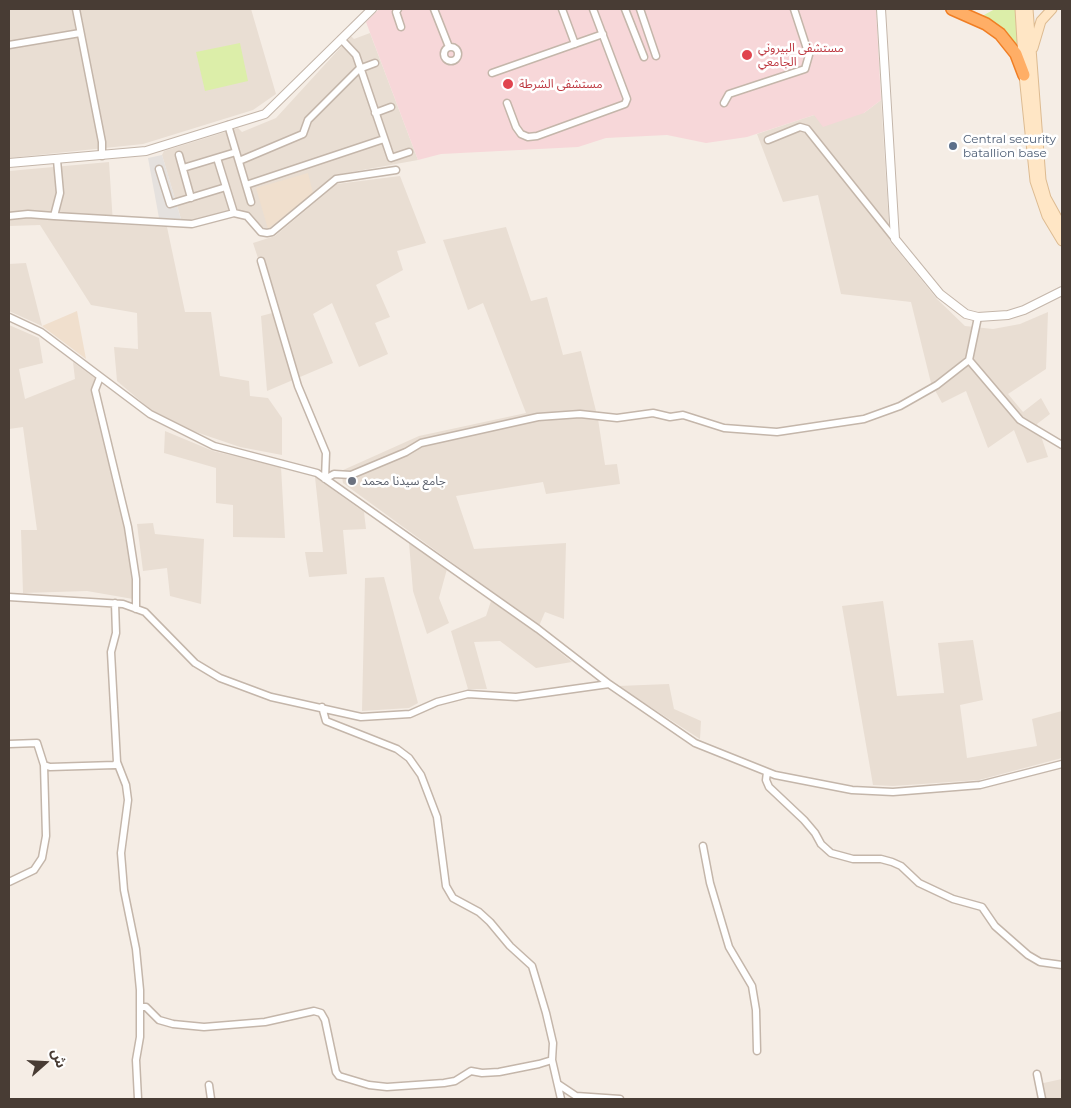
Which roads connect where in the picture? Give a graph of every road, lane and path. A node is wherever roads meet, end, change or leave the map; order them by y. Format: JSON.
{"nodes":[{"id":1,"x":76,"y":9,"type":"edge"},
{"id":2,"x":372,"y":9,"type":"edge"},
{"id":3,"x":398,"y":9,"type":"edge"},
{"id":4,"x":434,"y":9,"type":"edge"},
{"id":5,"x":562,"y":9,"type":"edge"},
{"id":6,"x":593,"y":9,"type":"edge"},
{"id":7,"x":625,"y":9,"type":"edge"},
{"id":8,"x":640,"y":9,"type":"edge"},
{"id":9,"x":794,"y":9,"type":"edge"},
{"id":10,"x":881,"y":9,"type":"edge"},
{"id":11,"x":952,"y":9,"type":"edge"},
{"id":12,"x":1020,"y":9,"type":"edge"},
{"id":13,"x":1028,"y":9,"type":"edge"},
{"id":14,"x":1052,"y":9,"type":"edge"},
{"id":15,"x":401,"y":27,"type":"dead end"},
{"id":16,"x":80,"y":33,"type":"junction"},
{"id":17,"x":603,"y":34,"type":"junction"},
{"id":18,"x":341,"y":39,"type":"junction"},
{"id":19,"x":575,"y":44,"type":"junction"},
{"id":20,"x":9,"y":45,"type":"edge"},
{"id":21,"x":449,"y":47,"type":"dead end"},
{"id":22,"x":656,"y":56,"type":"dead end"},
{"id":23,"x":644,"y":57,"type":"dead end"},
{"id":24,"x":375,"y":62,"type":"dead end"},
{"id":25,"x":1030,"y":63,"type":"junction"},
{"id":26,"x":359,"y":68,"type":"junction"},
{"id":27,"x":492,"y":73,"type":"dead end"},
{"id":28,"x":1024,"y":75,"type":"junction"},
{"id":29,"x":507,"y":103,"type":"dead end"},
{"id":30,"x":724,"y":103,"type":"dead end"},
{"id":31,"x":391,"y":106,"type":"dead end"},
{"id":32,"x":375,"y":113,"type":"junction"},
{"id":33,"x":228,"y":125,"type":"junction"},
{"id":34,"x":384,"y":138,"type":"junction"},
{"id":35,"x":768,"y":140,"type":"dead end"},
{"id":36,"x":236,"y":152,"type":"junction"},
{"id":37,"x":409,"y":152,"type":"dead end"},
{"id":38,"x":178,"y":155,"type":"dead end"},
{"id":39,"x":102,"y":156,"type":"junction"},
{"id":40,"x":218,"y":158,"type":"junction"},
{"id":41,"x":57,"y":160,"type":"junction"},
{"id":42,"x":239,"y":161,"type":"junction"},
{"id":43,"x":9,"y":163,"type":"edge"},
{"id":44,"x":159,"y":168,"type":"dead end"},
{"id":45,"x":182,"y":168,"type":"junction"},
{"id":46,"x":396,"y":170,"type":"dead end"},
{"id":47,"x":246,"y":185,"type":"junction"},
{"id":48,"x":226,"y":187,"type":"junction"},
{"id":49,"x":191,"y":198,"type":"junction"},
{"id":50,"x":251,"y":202,"type":"dead end"},
{"id":51,"x":234,"y":213,"type":"junction"},
{"id":52,"x":9,"y":216,"type":"edge"},
{"id":53,"x":54,"y":216,"type":"junction"},
{"id":54,"x":1062,"y":227,"type":"edge"},
{"id":55,"x":895,"y":239,"type":"junction"},
{"id":56,"x":1062,"y":241,"type":"edge"},
{"id":57,"x":261,"y":261,"type":"dead end"},
{"id":58,"x":1062,"y":291,"type":"edge"},
{"id":59,"x":9,"y":317,"type":"edge"},
{"id":60,"x":978,"y":317,"type":"junction"},
{"id":61,"x":969,"y":360,"type":"junction"},
{"id":62,"x":100,"y":377,"type":"junction"},
{"id":63,"x":1062,"y":445,"type":"edge"},
{"id":64,"x":325,"y":479,"type":"junction"},
{"id":65,"x":9,"y":597,"type":"edge"},
{"id":66,"x":115,"y":603,"type":"junction"},
{"id":67,"x":136,"y":609,"type":"junction"},
{"id":68,"x":609,"y":684,"type":"junction"},
{"id":69,"x":322,"y":707,"type":"junction"},
{"id":70,"x":9,"y":744,"type":"edge"},
{"id":71,"x":117,"y":762,"type":"junction"},
{"id":72,"x":1062,"y":764,"type":"edge"},
{"id":73,"x":44,"y":765,"type":"junction"},
{"id":74,"x":767,"y":772,"type":"junction"},
{"id":75,"x":703,"y":846,"type":"dead end"},
{"id":76,"x":9,"y":882,"type":"edge"},
{"id":77,"x":1062,"y":965,"type":"edge"},
{"id":78,"x":140,"y":1007,"type":"junction"},
{"id":79,"x":757,"y":1051,"type":"dead end"},
{"id":80,"x":552,"y":1060,"type":"junction"},
{"id":81,"x":1037,"y":1074,"type":"dead end"},
{"id":82,"x":558,"y":1084,"type":"junction"},
{"id":83,"x":209,"y":1085,"type":"dead end"},
{"id":84,"x":138,"y":1099,"type":"edge"},
{"id":85,"x":212,"y":1099,"type":"edge"},
{"id":86,"x":561,"y":1099,"type":"edge"},
{"id":87,"x":620,"y":1099,"type":"edge"},
{"id":88,"x":1042,"y":1099,"type":"edge"}],
"edges":[{"from":1,"to":16,"type":"street"},
{"from":2,"to":18,"type":"street"},
{"from":3,"to":15,"type":"street"},
{"from":4,"to":21,"type":"street"},
{"from":5,"to":19,"type":"street"},
{"from":6,"to":17,"type":"street"},
{"from":7,"to":23,"type":"street"},
{"from":8,"to":22,"type":"street"},
{"from":9,"to":30,"type":"street"},
{"from":10,"to":55,"type":"street"},
{"from":11,"to":28,"type":"highway"},
{"from":12,"to":28,"type":"main road"},
{"from":13,"to":25,"type":"main road"},
{"from":14,"to":25,"type":"main road"},
{"from":16,"to":20,"type":"street"},
{"from":16,"to":39,"type":"street"},
{"from":17,"to":19,"type":"street"},
{"from":17,"to":29,"type":"street"},
{"from":18,"to":26,"type":"street"},
{"from":18,"to":33,"type":"street"},
{"from":19,"to":27,"type":"street"},
{"from":24,"to":26,"type":"street"},
{"from":25,"to":54,"type":"main road"},
{"from":26,"to":32,"type":"street"},
{"from":26,"to":42,"type":"street"},
{"from":28,"to":56,"type":"main road"},
{"from":31,"to":32,"type":"street"},
{"from":32,"to":34,"type":"street"},
{"from":33,"to":36,"type":"street"},
{"from":33,"to":39,"type":"street"},
{"from":34,"to":37,"type":"street"},
{"from":34,"to":47,"type":"street"},
{"from":35,"to":55,"type":"street"},
{"from":36,"to":40,"type":"street"},
{"from":36,"to":42,"type":"street"},
{"from":38,"to":45,"type":"street"},
{"from":39,"to":41,"type":"street"},
{"from":40,"to":45,"type":"street"},
{"from":40,"to":48,"type":"street"},
{"from":41,"to":43,"type":"street"},
{"from":41,"to":53,"type":"street"},
{"from":42,"to":47,"type":"street"},
{"from":44,"to":49,"type":"street"},
{"from":45,"to":49,"type":"street"},
{"from":46,"to":51,"type":"street"},
{"from":47,"to":50,"type":"street"},
{"from":48,"to":49,"type":"street"},
{"from":48,"to":51,"type":"street"},
{"from":51,"to":53,"type":"street"},
{"from":52,"to":53,"type":"street"},
{"from":55,"to":60,"type":"street"},
{"from":57,"to":64,"type":"street"},
{"from":58,"to":60,"type":"street"},
{"from":59,"to":62,"type":"street"},
{"from":60,"to":61,"type":"street"},
{"from":61,"to":63,"type":"street"},
{"from":61,"to":64,"type":"street"},
{"from":62,"to":64,"type":"street"},
{"from":62,"to":67,"type":"street"},
{"from":64,"to":68,"type":"street"},
{"from":65,"to":66,"type":"street"},
{"from":66,"to":67,"type":"street"},
{"from":66,"to":71,"type":"street"},
{"from":67,"to":69,"type":"street"},
{"from":68,"to":69,"type":"street"},
{"from":68,"to":74,"type":"street"},
{"from":69,"to":80,"type":"street"},
{"from":70,"to":73,"type":"street"},
{"from":71,"to":73,"type":"street"},
{"from":71,"to":78,"type":"street"},
{"from":72,"to":74,"type":"street"},
{"from":73,"to":76,"type":"street"},
{"from":74,"to":77,"type":"street"},
{"from":75,"to":79,"type":"street"},
{"from":78,"to":80,"type":"street"},
{"from":78,"to":84,"type":"street"},
{"from":80,"to":82,"type":"street"},
{"from":81,"to":88,"type":"street"},
{"from":82,"to":86,"type":"street"},
{"from":82,"to":87,"type":"street"},
{"from":83,"to":85,"type":"street"}]}
